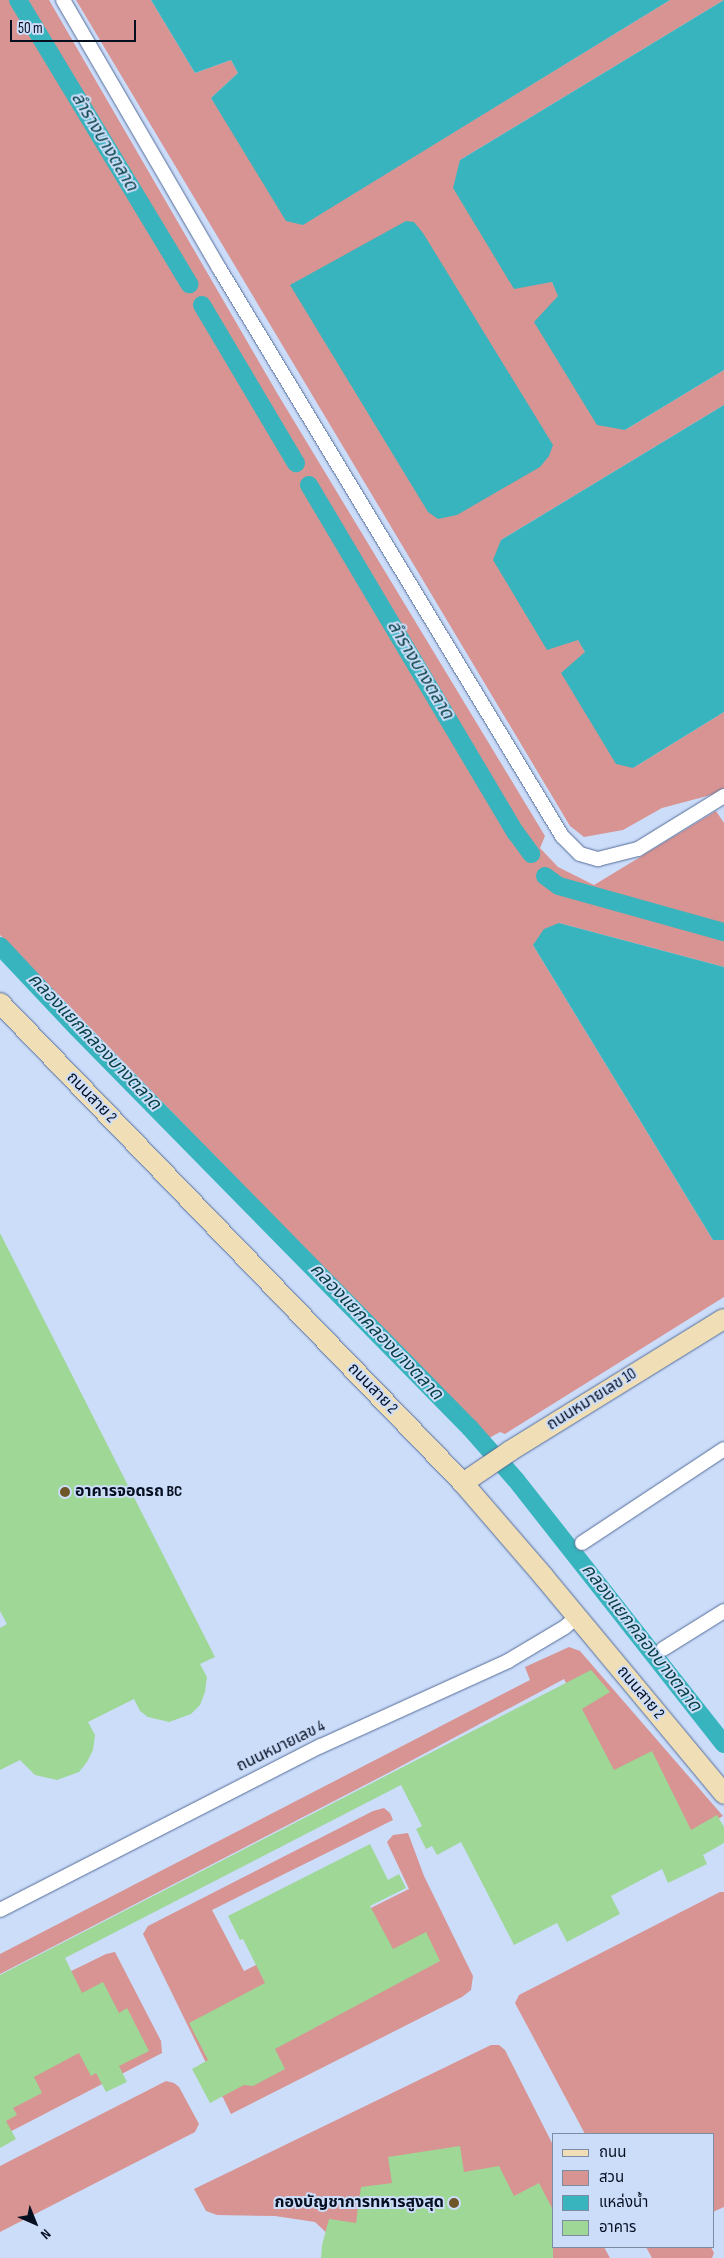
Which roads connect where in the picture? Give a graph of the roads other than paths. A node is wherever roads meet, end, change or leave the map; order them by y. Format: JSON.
{"nodes":[{"id":1,"x":63,"y":0,"type":"edge"},
{"id":2,"x":724,"y":796,"type":"edge"},
{"id":3,"x":0,"y":1003,"type":"edge"},
{"id":4,"x":724,"y":1320,"type":"edge"},
{"id":5,"x":724,"y":1449,"type":"edge"},
{"id":6,"x":463,"y":1483,"type":"junction"},
{"id":7,"x":582,"y":1543,"type":"dead end"},
{"id":8,"x":724,"y":1611,"type":"edge"},
{"id":9,"x":577,"y":1617,"type":"junction"},
{"id":10,"x":663,"y":1649,"type":"dead end"},
{"id":11,"x":724,"y":1794,"type":"edge"},
{"id":12,"x":0,"y":1910,"type":"edge"}],
"edges":[{"from":1,"to":2,"type":"street"},
{"from":3,"to":6,"type":"street","name":"ถนนสาย 2"},
{"from":4,"to":6,"type":"street","name":"ถนนหมายเลข 10"},
{"from":5,"to":7,"type":"street"},
{"from":6,"to":9,"type":"street","name":"ถนนสาย 2"},
{"from":8,"to":10,"type":"street"},
{"from":9,"to":11,"type":"street","name":"ถนนสาย 2"},
{"from":9,"to":12,"type":"street","name":"ถนนหมายเลข 4"}]}
